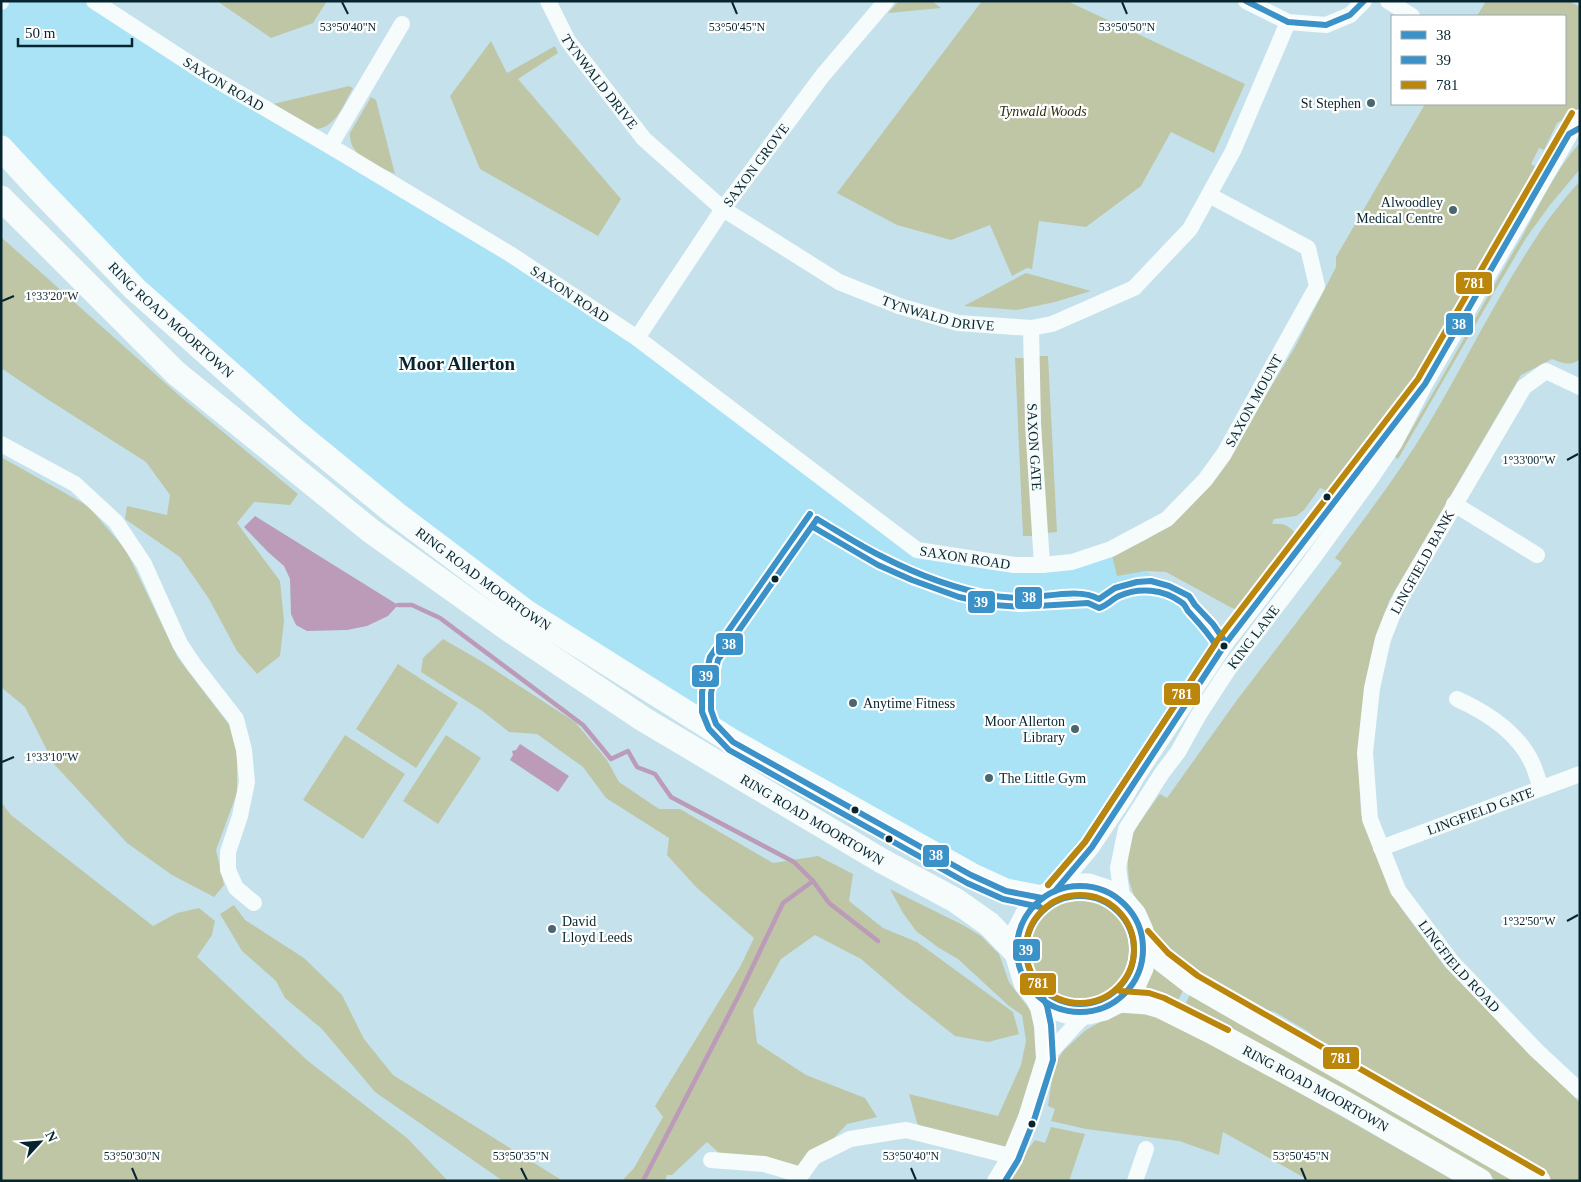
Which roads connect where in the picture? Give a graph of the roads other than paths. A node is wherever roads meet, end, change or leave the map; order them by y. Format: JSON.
{"nodes":[{"id":1,"x":94,"y":1,"type":"edge"},
{"id":2,"x":548,"y":1,"type":"edge"},
{"id":3,"x":886,"y":1,"type":"edge"},
{"id":4,"x":1246,"y":1,"type":"edge"},
{"id":5,"x":1364,"y":1,"type":"edge"},
{"id":6,"x":1388,"y":1,"type":"edge"},
{"id":7,"x":1410,"y":15,"type":"edge"},
{"id":8,"x":1288,"y":22,"type":"junction"},
{"id":9,"x":402,"y":24,"type":"dead end"},
{"id":10,"x":1580,"y":117,"type":"edge"},
{"id":11,"x":1574,"y":131,"type":"edge"},
{"id":12,"x":330,"y":146,"type":"junction"},
{"id":13,"x":1,"y":148,"type":"edge"},
{"id":14,"x":1208,"y":195,"type":"junction"},
{"id":15,"x":1,"y":198,"type":"edge"},
{"id":16,"x":723,"y":209,"type":"junction"},
{"id":17,"x":1030,"y":328,"type":"junction"},
{"id":18,"x":637,"y":338,"type":"junction"},
{"id":19,"x":1577,"y":379,"type":"edge"},
{"id":20,"x":1425,"y":384,"type":"junction"},
{"id":21,"x":1,"y":444,"type":"edge"},
{"id":22,"x":1454,"y":504,"type":"junction"},
{"id":23,"x":1537,"y":555,"type":"dead end"},
{"id":24,"x":1042,"y":566,"type":"junction"},
{"id":25,"x":1457,"y":699,"type":"dead end"},
{"id":26,"x":1580,"y":774,"type":"edge"},
{"id":27,"x":1541,"y":788,"type":"junction"},
{"id":28,"x":1370,"y":819,"type":"joint"},
{"id":29,"x":1381,"y":848,"type":"junction"},
{"id":30,"x":1049,"y":894,"type":"junction"},
{"id":31,"x":1123,"y":902,"type":"junction"},
{"id":32,"x":254,"y":903,"type":"dead end"},
{"id":33,"x":1142,"y":937,"type":"junction"},
{"id":34,"x":1017,"y":953,"type":"junction"},
{"id":35,"x":1026,"y":983,"type":"junction"},
{"id":36,"x":1119,"y":1000,"type":"junction"},
{"id":37,"x":1088,"y":1012,"type":"junction"},
{"id":38,"x":1044,"y":1059,"type":"junction"},
{"id":39,"x":1580,"y":1092,"type":"edge"},
{"id":40,"x":1146,"y":1149,"type":"dead end"},
{"id":41,"x":1010,"y":1156,"type":"junction"},
{"id":42,"x":712,"y":1160,"type":"dead end"},
{"id":43,"x":803,"y":1178,"type":"edge"},
{"id":44,"x":995,"y":1181,"type":"edge"},
{"id":45,"x":1135,"y":1181,"type":"edge"},
{"id":46,"x":1480,"y":1181,"type":"edge"},
{"id":47,"x":1538,"y":1181,"type":"edge"}],
"edges":[{"from":1,"to":12,"type":"street","name":"SAXON ROAD"},
{"from":2,"to":16,"type":"street","name":"TYNWALD DRIVE"},
{"from":3,"to":16,"type":"street","name":"SAXON GROVE"},
{"from":4,"to":8,"type":"street"},
{"from":5,"to":8,"type":"street"},
{"from":6,"to":7,"type":"street"},
{"from":8,"to":14,"type":"street","name":"TYNWALD DRIVE"},
{"from":9,"to":12,"type":"street"},
{"from":10,"to":11,"type":"street","name":"KING LANE"},
{"from":11,"to":20,"type":"street","name":"KING LANE"},
{"from":12,"to":18,"type":"street","name":"SAXON ROAD"},
{"from":13,"to":30,"type":"highway","name":"RING ROAD MOORTOWN"},
{"from":14,"to":17,"type":"street","name":"TYNWALD DRIVE"},
{"from":14,"to":24,"type":"street","name":"SAXON MOUNT"},
{"from":15,"to":34,"type":"highway","name":"RING ROAD MOORTOWN"},
{"from":16,"to":17,"type":"street","name":"TYNWALD DRIVE"},
{"from":16,"to":18,"type":"street","name":"SAXON GROVE"},
{"from":17,"to":24,"type":"street","name":"SAXON GATE"},
{"from":18,"to":24,"type":"street","name":"SAXON ROAD"},
{"from":19,"to":22,"type":"street","name":"LINGFIELD BANK"},
{"from":20,"to":30,"type":"street","name":"KING LANE"},
{"from":20,"to":31,"type":"street","name":"KING LANE"},
{"from":21,"to":32,"type":"street"},
{"from":22,"to":23,"type":"street"},
{"from":22,"to":28,"type":"street","name":"LINGFIELD BANK"},
{"from":25,"to":27,"type":"street"},
{"from":26,"to":27,"type":"street","name":"LINGFIELD GATE"},
{"from":27,"to":29,"type":"street","name":"LINGFIELD GATE"},
{"from":28,"to":29,"type":"street","name":"LINGFIELD ROAD"},
{"from":29,"to":39,"type":"street","name":"LINGFIELD ROAD"},
{"from":30,"to":31,"type":"highway"},
{"from":30,"to":34,"type":"highway"},
{"from":31,"to":33,"type":"highway"},
{"from":33,"to":36,"type":"highway"},
{"from":33,"to":47,"type":"highway"},
{"from":34,"to":35,"type":"highway"},
{"from":35,"to":37,"type":"highway"},
{"from":35,"to":38,"type":"street"},
{"from":36,"to":37,"type":"highway"},
{"from":36,"to":46,"type":"highway","name":"RING ROAD MOORTOWN"},
{"from":37,"to":38,"type":"street"},
{"from":38,"to":41,"type":"street"},
{"from":40,"to":45,"type":"street"},
{"from":41,"to":43,"type":"street"},
{"from":41,"to":44,"type":"street"},
{"from":42,"to":43,"type":"street"}]}
